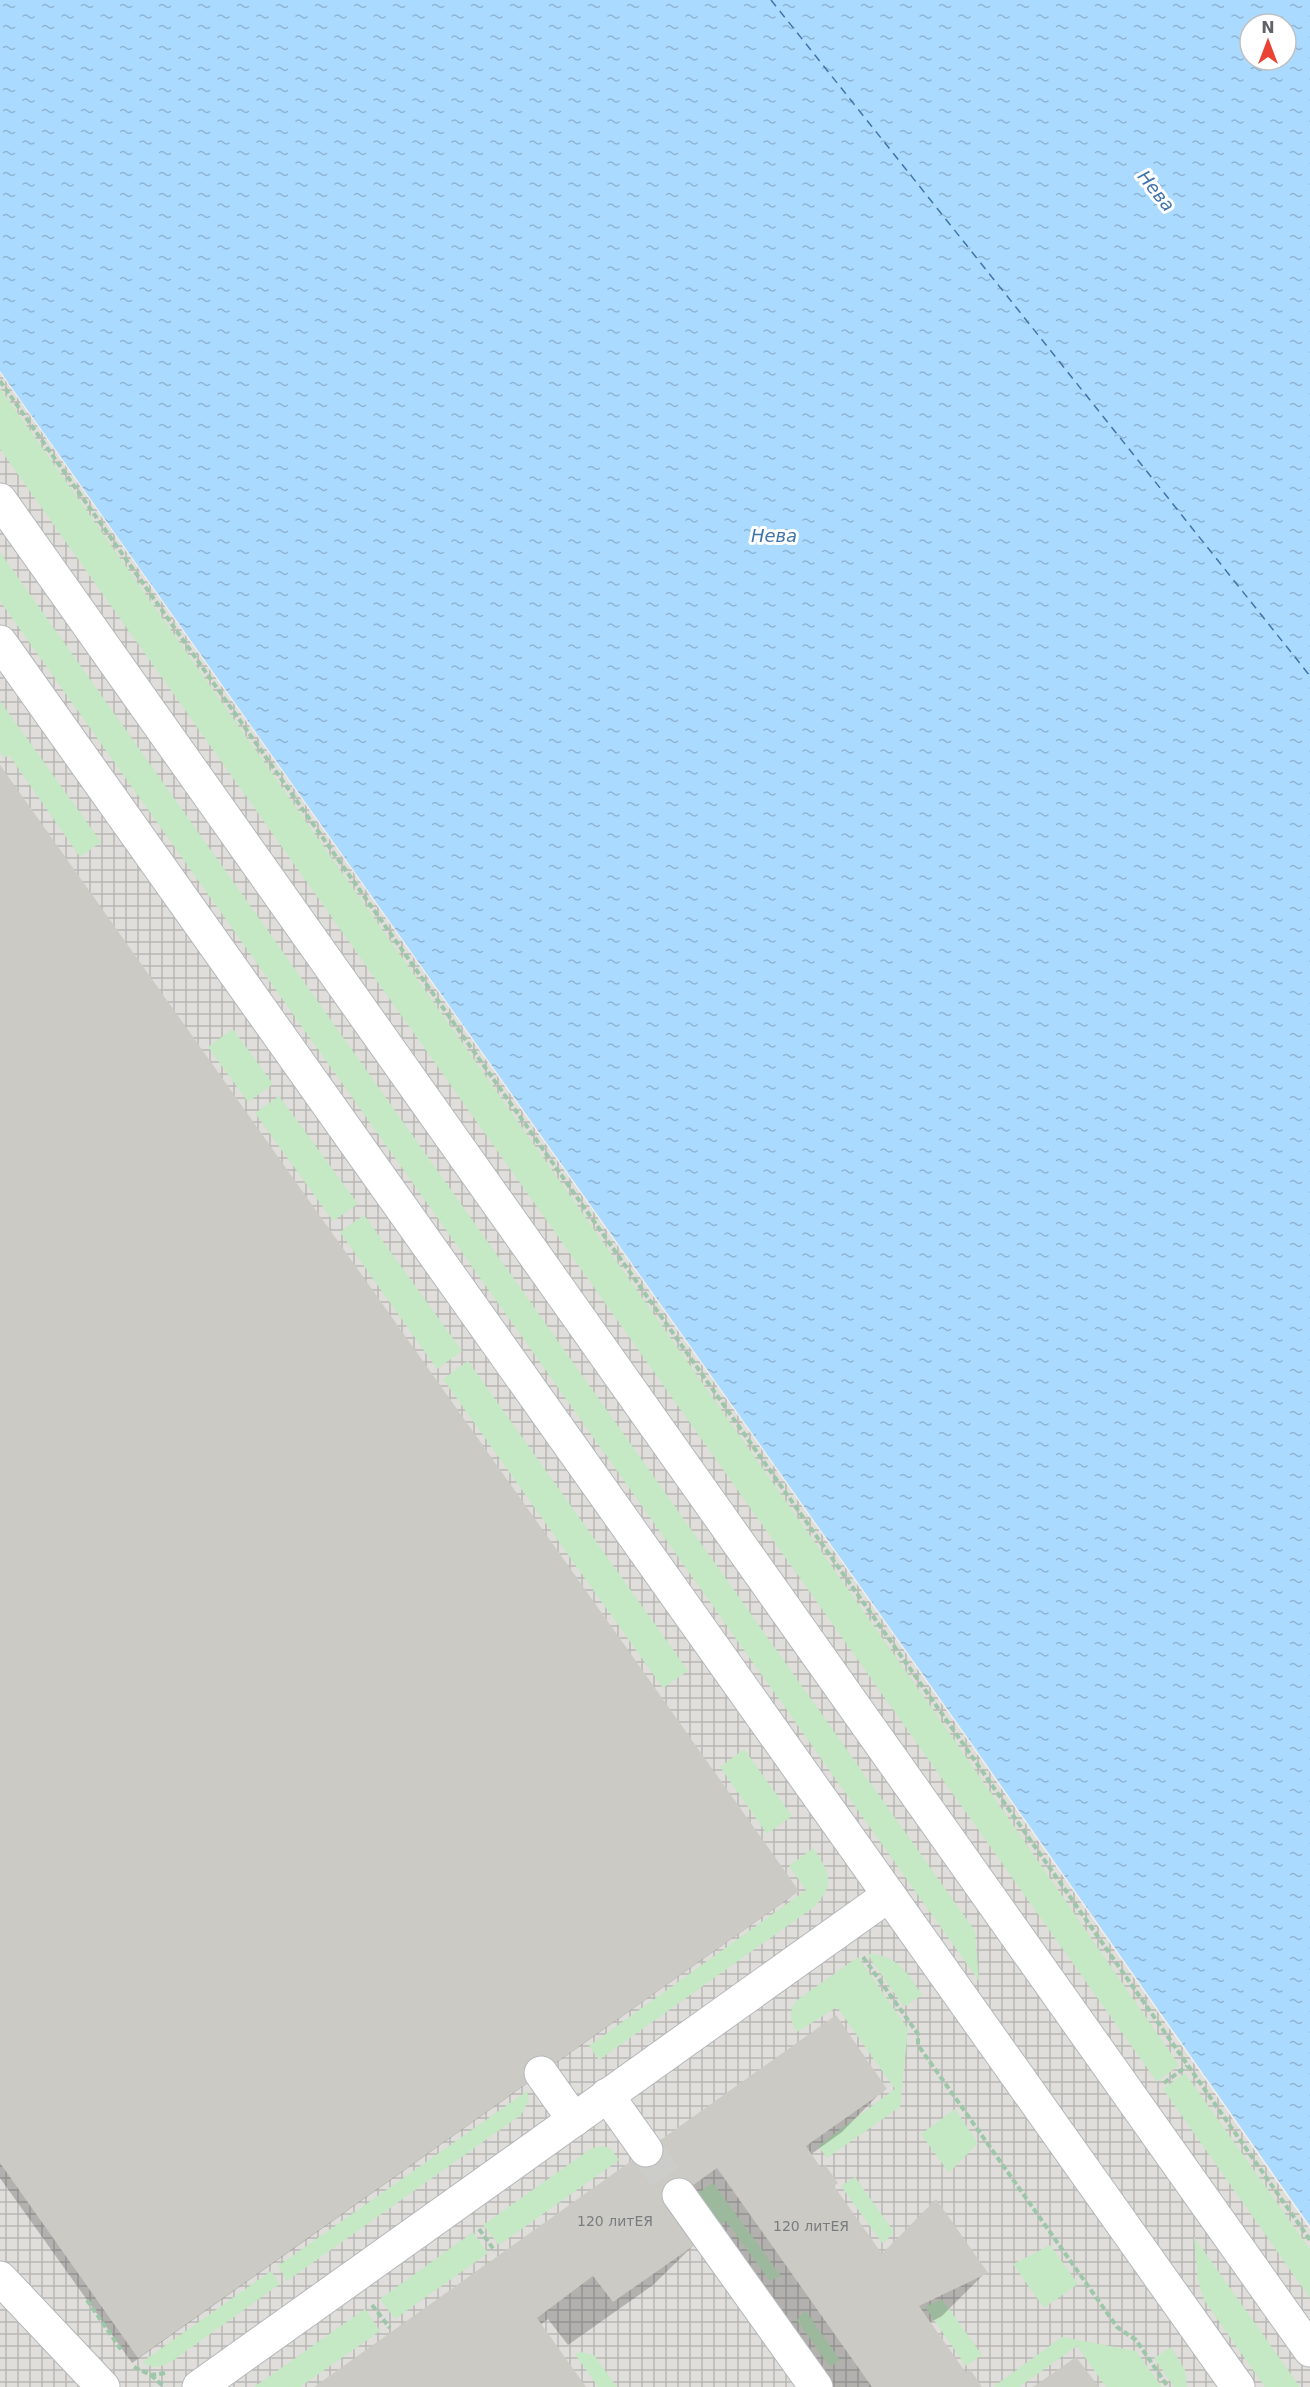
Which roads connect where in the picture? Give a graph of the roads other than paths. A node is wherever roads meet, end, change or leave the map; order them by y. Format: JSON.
{"nodes":[{"id":1,"x":0,"y":500,"type":"edge"},
{"id":2,"x":0,"y":642,"type":"edge"},
{"id":3,"x":889,"y":1895,"type":"junction"},
{"id":4,"x":541,"y":2073,"type":"dead end"},
{"id":5,"x":607,"y":2096,"type":"junction"},
{"id":6,"x":574,"y":2120,"type":"junction"},
{"id":7,"x":646,"y":2150,"type":"tunnel mouth"},
{"id":8,"x":679,"y":2195,"type":"tunnel mouth"},
{"id":9,"x":0,"y":2278,"type":"edge"},
{"id":10,"x":1310,"y":2350,"type":"edge"},
{"id":11,"x":186,"y":2379,"type":"edge"},
{"id":12,"x":103,"y":2387,"type":"edge"},
{"id":13,"x":816,"y":2387,"type":"edge"},
{"id":14,"x":1238,"y":2387,"type":"edge"}],
"edges":[{"from":1,"to":10,"type":"lane"},
{"from":2,"to":3,"type":"lane"},
{"from":3,"to":5,"type":"lane"},
{"from":3,"to":14,"type":"lane"},
{"from":4,"to":6,"type":"lane"},
{"from":5,"to":6,"type":"lane"},
{"from":5,"to":7,"type":"lane"},
{"from":6,"to":11,"type":"lane"},
{"from":8,"to":13,"type":"lane"},
{"from":9,"to":12,"type":"lane"}]}
